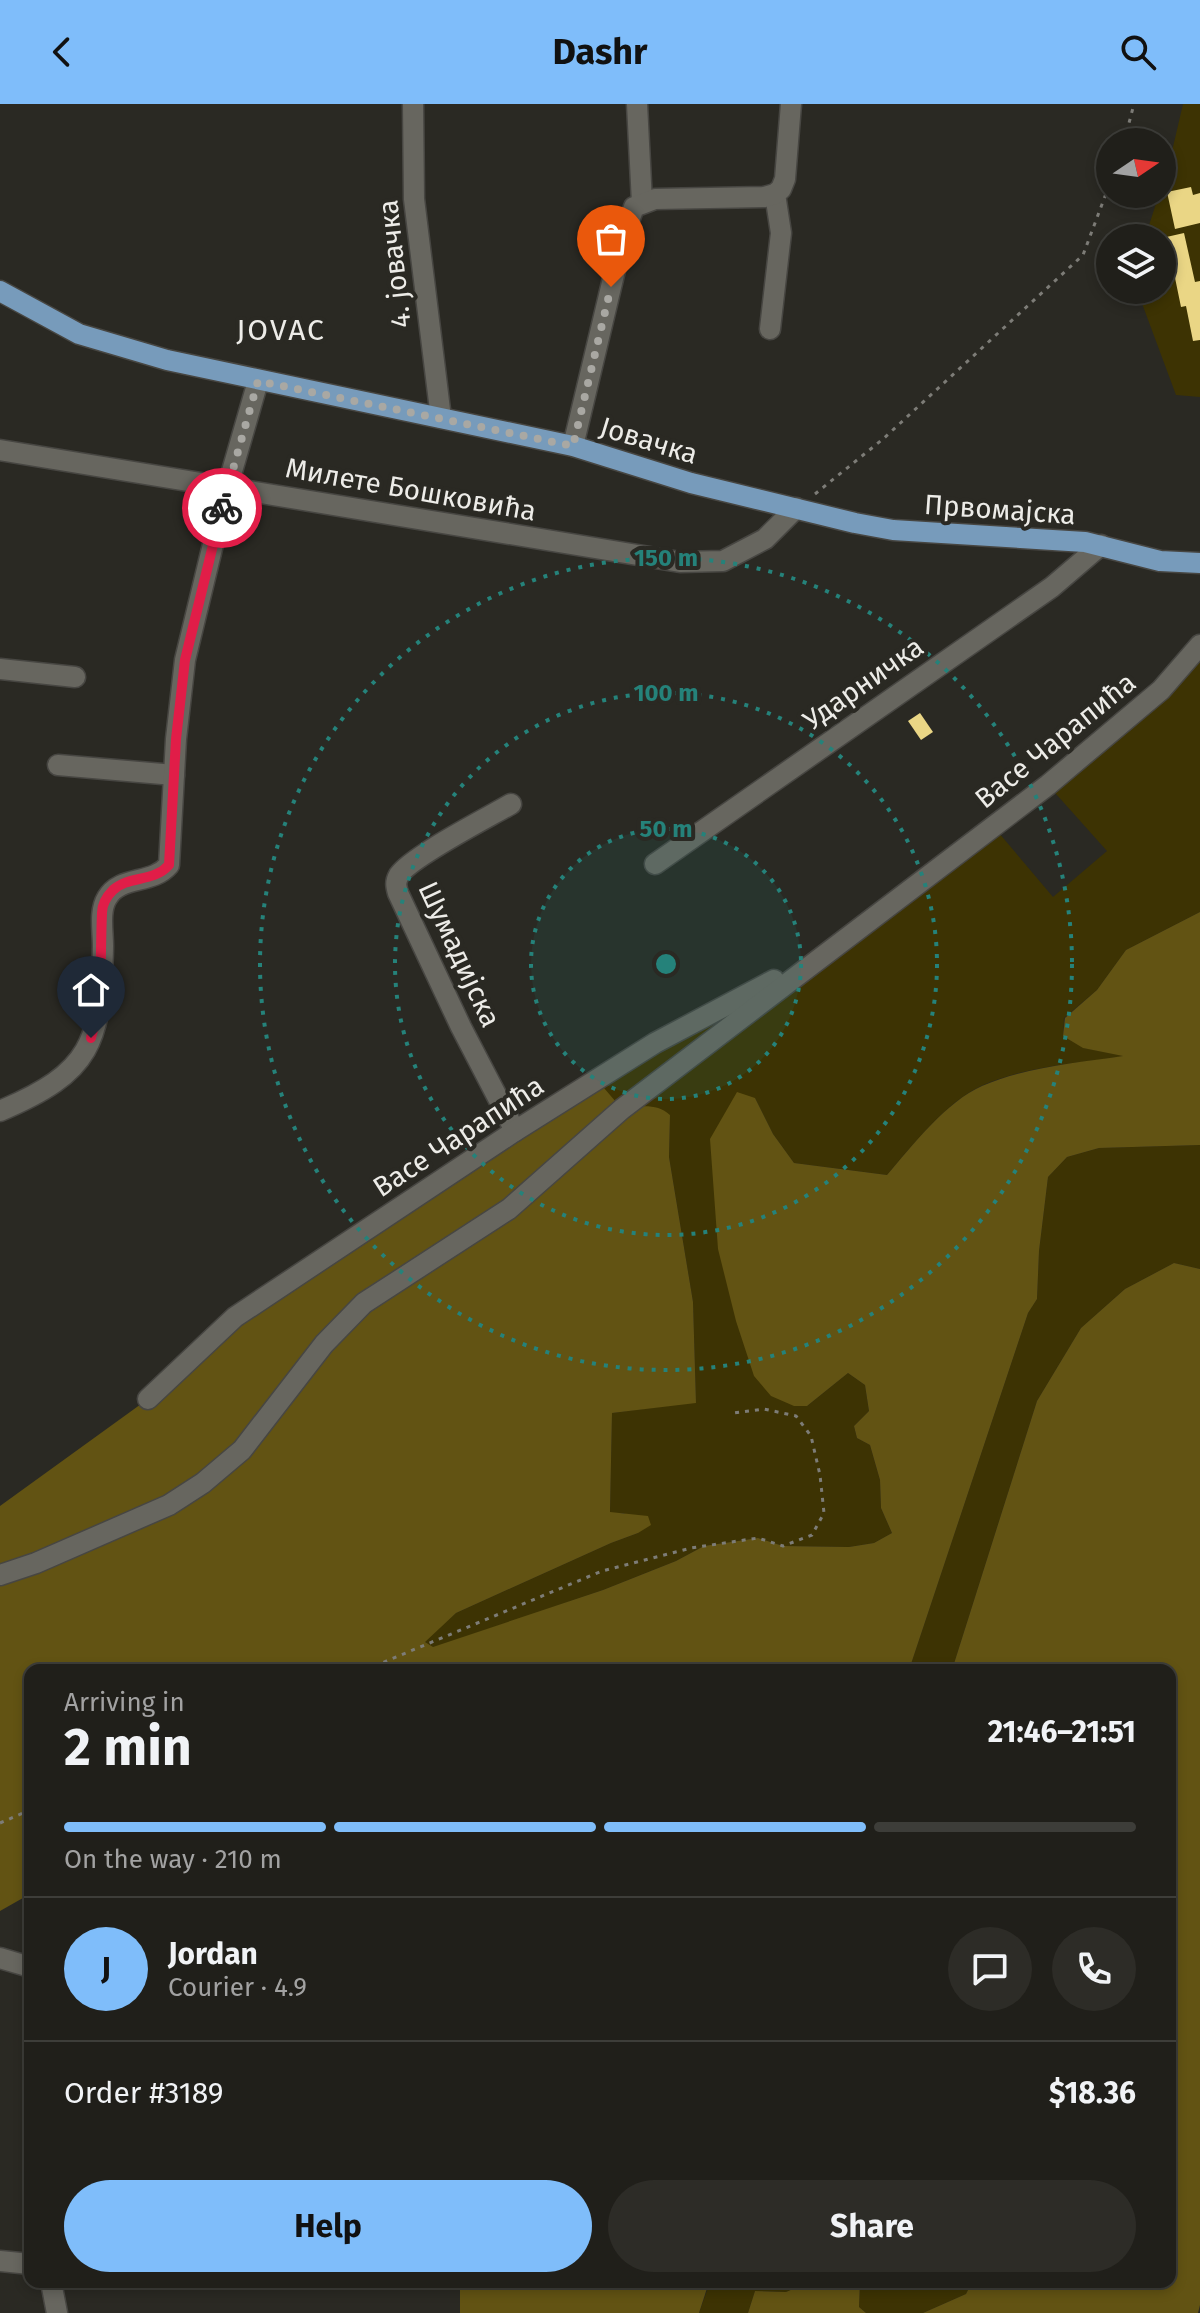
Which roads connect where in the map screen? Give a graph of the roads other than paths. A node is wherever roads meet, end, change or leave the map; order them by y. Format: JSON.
{"nodes":[{"id":1,"x":413,"y":104,"type":"edge"},
{"id":2,"x":637,"y":104,"type":"edge"},
{"id":3,"x":791,"y":104,"type":"edge"},
{"id":4,"x":775,"y":194,"type":"junction"},
{"id":5,"x":642,"y":203,"type":"junction"},
{"id":6,"x":0,"y":291,"type":"edge"},
{"id":7,"x":770,"y":329,"type":"dead end"},
{"id":8,"x":258,"y":381,"type":"junction"},
{"id":9,"x":441,"y":418,"type":"junction"},
{"id":10,"x":573,"y":446,"type":"junction"},
{"id":11,"x":0,"y":450,"type":"edge"},
{"id":12,"x":228,"y":486,"type":"junction"},
{"id":13,"x":796,"y":508,"type":"junction"},
{"id":14,"x":1101,"y":545,"type":"junction"},
{"id":15,"x":1200,"y":563,"type":"edge"},
{"id":16,"x":1200,"y":645,"type":"edge"},
{"id":17,"x":0,"y":669,"type":"edge"},
{"id":18,"x":75,"y":677,"type":"dead end"},
{"id":19,"x":58,"y":765,"type":"dead end"},
{"id":20,"x":174,"y":775,"type":"junction"},
{"id":21,"x":511,"y":804,"type":"dead end"},
{"id":22,"x":655,"y":864,"type":"dead end"},
{"id":23,"x":824,"y":954,"type":"junction"},
{"id":24,"x":0,"y":1111,"type":"edge"},
{"id":25,"x":515,"y":1131,"type":"junction"},
{"id":26,"x":148,"y":1399,"type":"dead end"},
{"id":27,"x":0,"y":1575,"type":"edge"},
{"id":28,"x":0,"y":1958,"type":"edge"},
{"id":29,"x":24,"y":1965,"type":"edge"},
{"id":30,"x":0,"y":2261,"type":"edge"},
{"id":31,"x":24,"y":2263,"type":"edge"},
{"id":32,"x":52,"y":2288,"type":"edge"},
{"id":33,"x":57,"y":2313,"type":"edge"}],
"edges":[{"from":1,"to":9,"type":"street","name":"4. јовачка"},
{"from":2,"to":5,"type":"street"},
{"from":3,"to":4,"type":"street"},
{"from":4,"to":5,"type":"street"},
{"from":4,"to":7,"type":"street"},
{"from":5,"to":10,"type":"street"},
{"from":6,"to":8,"type":"main road","name":"Јовачка"},
{"from":8,"to":9,"type":"main road","name":"Јовачка"},
{"from":8,"to":12,"type":"street"},
{"from":9,"to":10,"type":"main road","name":"Јовачка"},
{"from":10,"to":13,"type":"main road","name":"Јовачка"},
{"from":11,"to":12,"type":"street","name":"Милете Бошковића"},
{"from":12,"to":13,"type":"street","name":"Милете Бошковића"},
{"from":12,"to":20,"type":"street"},
{"from":13,"to":14,"type":"main road","name":"Првомајска"},
{"from":14,"to":15,"type":"main road","name":"Првомајска"},
{"from":14,"to":22,"type":"street","name":"Ударничка"},
{"from":16,"to":23,"type":"street","name":"Васе Чарапића"},
{"from":17,"to":18,"type":"street"},
{"from":19,"to":20,"type":"street"},
{"from":20,"to":24,"type":"street"},
{"from":21,"to":25,"type":"street","name":"Шумадијска"},
{"from":23,"to":25,"type":"street","name":"Васе Чарапића"},
{"from":23,"to":27,"type":"street"},
{"from":25,"to":26,"type":"street","name":"Васе Чарапића"},
{"from":28,"to":29,"type":"street"},
{"from":30,"to":31,"type":"street"},
{"from":32,"to":33,"type":"street"}]}
